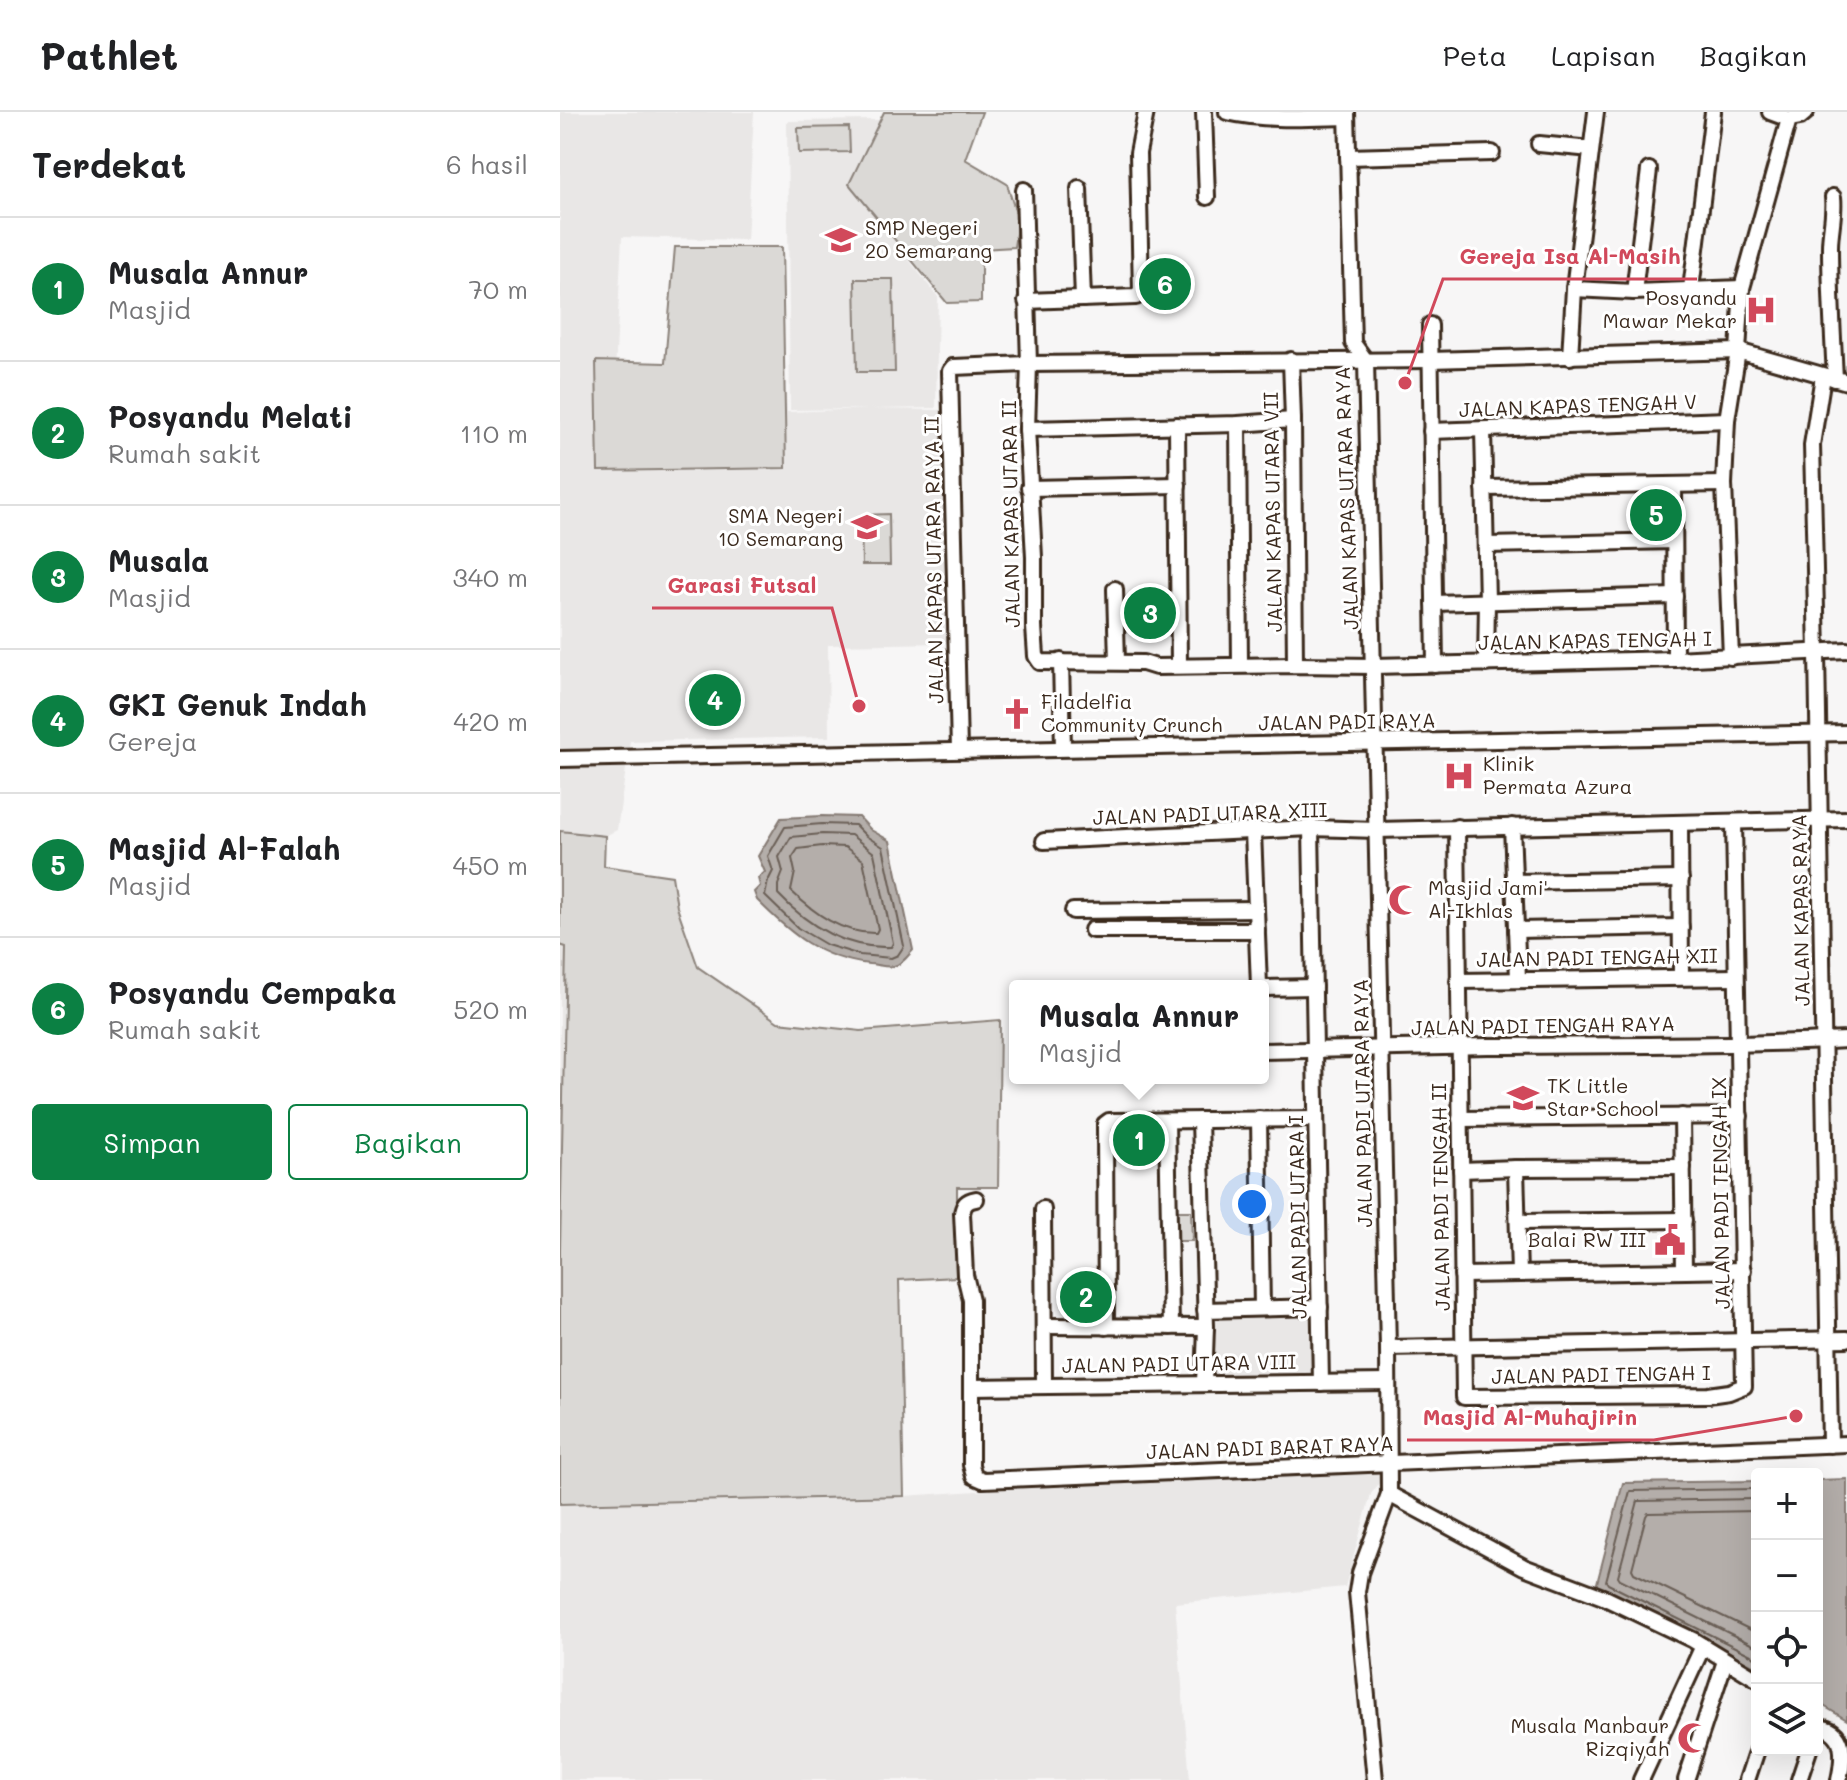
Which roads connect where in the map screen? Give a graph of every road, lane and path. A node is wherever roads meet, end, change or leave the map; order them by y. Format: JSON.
{"nodes":[{"id":1,"x":1146,"y":112,"type":"edge"},
{"id":2,"x":1204,"y":112,"type":"edge"},
{"id":3,"x":1227,"y":112,"type":"edge"},
{"id":4,"x":1596,"y":112,"type":"edge"},
{"id":5,"x":1713,"y":112,"type":"edge"},
{"id":6,"x":1770,"y":112,"type":"edge"},
{"id":7,"x":1806,"y":112,"type":"edge"},
{"id":8,"x":1347,"y":114,"type":"edge"},
{"id":9,"x":1789,"y":119,"type":"junction"},
{"id":10,"x":1539,"y":144,"type":"dead end"},
{"id":11,"x":1591,"y":149,"type":"junction"},
{"id":12,"x":1492,"y":153,"type":"dead end"},
{"id":13,"x":1348,"y":157,"type":"junction"},
{"id":14,"x":1649,"y":170,"type":"dead end"},
{"id":15,"x":1079,"y":188,"type":"dead end"},
{"id":16,"x":1024,"y":190,"type":"dead end"},
{"id":17,"x":1207,"y":197,"type":"dead end"},
{"id":18,"x":1833,"y":197,"type":"dead end"},
{"id":19,"x":1742,"y":288,"type":"junction"},
{"id":20,"x":1574,"y":289,"type":"junction"},
{"id":21,"x":1691,"y":289,"type":"junction"},
{"id":22,"x":1634,"y":292,"type":"junction"},
{"id":23,"x":1083,"y":299,"type":"junction"},
{"id":24,"x":1026,"y":301,"type":"junction"},
{"id":25,"x":1430,"y":325,"type":"dead end"},
{"id":26,"x":1738,"y":351,"type":"junction"},
{"id":27,"x":1570,"y":357,"type":"junction"},
{"id":28,"x":1291,"y":360,"type":"junction"},
{"id":29,"x":1430,"y":360,"type":"junction"},
{"id":30,"x":1366,"y":361,"type":"junction"},
{"id":31,"x":1029,"y":364,"type":"junction"},
{"id":32,"x":1835,"y":379,"type":"edge"},
{"id":33,"x":1293,"y":420,"type":"junction"},
{"id":34,"x":1727,"y":420,"type":"junction"},
{"id":35,"x":1238,"y":424,"type":"junction"},
{"id":36,"x":1177,"y":425,"type":"junction"},
{"id":37,"x":1027,"y":429,"type":"junction"},
{"id":38,"x":1483,"y":430,"type":"junction"},
{"id":39,"x":1431,"y":431,"type":"junction"},
{"id":40,"x":1724,"y":484,"type":"junction"},
{"id":41,"x":1178,"y":485,"type":"junction"},
{"id":42,"x":1674,"y":485,"type":"junction"},
{"id":43,"x":1029,"y":488,"type":"junction"},
{"id":44,"x":1484,"y":488,"type":"junction"},
{"id":45,"x":1674,"y":541,"type":"junction"},
{"id":46,"x":1486,"y":545,"type":"junction"},
{"id":47,"x":1115,"y":589,"type":"dead end"},
{"id":48,"x":1675,"y":596,"type":"junction"},
{"id":49,"x":1487,"y":601,"type":"junction"},
{"id":50,"x":1434,"y":603,"type":"junction"},
{"id":51,"x":1847,"y":650,"type":"edge"},
{"id":52,"x":1817,"y":652,"type":"junction"},
{"id":53,"x":1731,"y":657,"type":"junction"},
{"id":54,"x":1675,"y":659,"type":"junction"},
{"id":55,"x":1061,"y":661,"type":"junction"},
{"id":56,"x":1040,"y":662,"type":"joint"},
{"id":57,"x":1117,"y":662,"type":"junction"},
{"id":58,"x":1486,"y":664,"type":"junction"},
{"id":59,"x":1240,"y":665,"type":"junction"},
{"id":60,"x":1295,"y":665,"type":"junction"},
{"id":61,"x":1435,"y":665,"type":"junction"},
{"id":62,"x":1179,"y":666,"type":"junction"},
{"id":63,"x":1373,"y":666,"type":"junction"},
{"id":64,"x":1847,"y":733,"type":"edge"},
{"id":65,"x":1819,"y":734,"type":"junction"},
{"id":66,"x":1375,"y":741,"type":"junction"},
{"id":67,"x":1063,"y":748,"type":"junction"},
{"id":68,"x":959,"y":750,"type":"junction"},
{"id":69,"x":560,"y":759,"type":"edge"},
{"id":70,"x":1847,"y":819,"type":"edge"},
{"id":71,"x":1820,"y":820,"type":"junction"},
{"id":72,"x":1734,"y":822,"type":"junction"},
{"id":73,"x":1680,"y":823,"type":"junction"},
{"id":74,"x":1512,"y":826,"type":"junction"},
{"id":75,"x":1457,"y":827,"type":"junction"},
{"id":76,"x":1311,"y":828,"type":"junction"},
{"id":77,"x":1377,"y":830,"type":"junction"},
{"id":78,"x":1253,"y":831,"type":"junction"},
{"id":79,"x":1044,"y":841,"type":"dead end"},
{"id":80,"x":1681,"y":879,"type":"junction"},
{"id":81,"x":1514,"y":882,"type":"junction"},
{"id":82,"x":1256,"y":909,"type":"junction"},
{"id":83,"x":1173,"y":910,"type":"junction"},
{"id":84,"x":1073,"y":911,"type":"dead end"},
{"id":85,"x":1681,"y":927,"type":"junction"},
{"id":86,"x":1173,"y":929,"type":"junction"},
{"id":87,"x":1092,"y":930,"type":"dead end"},
{"id":88,"x":1257,"y":930,"type":"junction"},
{"id":89,"x":1516,"y":930,"type":"junction"},
{"id":90,"x":1681,"y":976,"type":"junction"},
{"id":91,"x":1736,"y":977,"type":"junction"},
{"id":92,"x":1518,"y":979,"type":"junction"},
{"id":93,"x":1261,"y":980,"type":"edge"},
{"id":94,"x":1458,"y":981,"type":"junction"},
{"id":95,"x":1269,"y":987,"type":"edge"},
{"id":96,"x":1314,"y":987,"type":"junction"},
{"id":97,"x":1847,"y":1040,"type":"edge"},
{"id":98,"x":1823,"y":1041,"type":"junction"},
{"id":99,"x":1737,"y":1044,"type":"junction"},
{"id":100,"x":1459,"y":1046,"type":"junction"},
{"id":101,"x":1382,"y":1049,"type":"junction"},
{"id":102,"x":1314,"y":1050,"type":"junction"},
{"id":103,"x":1269,"y":1051,"type":"edge"},
{"id":104,"x":1682,"y":1116,"type":"junction"},
{"id":105,"x":1740,"y":1116,"type":"junction"},
{"id":106,"x":1259,"y":1119,"type":"junction"},
{"id":107,"x":1316,"y":1119,"type":"junction"},
{"id":108,"x":1460,"y":1119,"type":"junction"},
{"id":109,"x":1200,"y":1120,"type":"junction"},
{"id":110,"x":1167,"y":1121,"type":"junction"},
{"id":111,"x":1683,"y":1167,"type":"junction"},
{"id":112,"x":1516,"y":1168,"type":"junction"},
{"id":113,"x":1461,"y":1170,"type":"junction"},
{"id":114,"x":976,"y":1199,"type":"dead end"},
{"id":115,"x":1043,"y":1209,"type":"dead end"},
{"id":116,"x":1684,"y":1220,"type":"junction"},
{"id":117,"x":1519,"y":1222,"type":"junction"},
{"id":118,"x":1743,"y":1270,"type":"junction"},
{"id":119,"x":1684,"y":1271,"type":"junction"},
{"id":120,"x":1519,"y":1274,"type":"junction"},
{"id":121,"x":1462,"y":1275,"type":"junction"},
{"id":122,"x":1320,"y":1307,"type":"junction"},
{"id":123,"x":1262,"y":1308,"type":"junction"},
{"id":124,"x":1205,"y":1310,"type":"junction"},
{"id":125,"x":1044,"y":1326,"type":"junction"},
{"id":126,"x":1106,"y":1327,"type":"junction"},
{"id":127,"x":1171,"y":1327,"type":"junction"},
{"id":128,"x":1206,"y":1327,"type":"junction"},
{"id":129,"x":1847,"y":1339,"type":"edge"},
{"id":130,"x":1829,"y":1340,"type":"junction"},
{"id":131,"x":1744,"y":1341,"type":"junction"},
{"id":132,"x":1463,"y":1347,"type":"junction"},
{"id":133,"x":1388,"y":1348,"type":"junction"},
{"id":134,"x":1388,"y":1382,"type":"junction"},
{"id":135,"x":1321,"y":1383,"type":"junction"},
{"id":136,"x":1204,"y":1384,"type":"junction"},
{"id":137,"x":1044,"y":1386,"type":"junction"},
{"id":138,"x":971,"y":1387,"type":"junction"},
{"id":139,"x":1847,"y":1444,"type":"edge"},
{"id":140,"x":1830,"y":1445,"type":"junction"},
{"id":141,"x":1388,"y":1470,"type":"junction"},
{"id":142,"x":1389,"y":1494,"type":"junction"},
{"id":143,"x":1703,"y":1646,"type":"junction"},
{"id":144,"x":1725,"y":1661,"type":"junction"},
{"id":145,"x":1751,"y":1676,"type":"edge"},
{"id":146,"x":1823,"y":1728,"type":"edge"},
{"id":147,"x":1755,"y":1756,"type":"edge"},
{"id":148,"x":1807,"y":1756,"type":"edge"},
{"id":149,"x":1375,"y":1780,"type":"edge"},
{"id":150,"x":1641,"y":1780,"type":"edge"},
{"id":151,"x":1686,"y":1780,"type":"edge"},
{"id":152,"x":1747,"y":1780,"type":"edge"},
{"id":153,"x":1799,"y":1780,"type":"edge"},
{"id":154,"x":1839,"y":1780,"type":"edge"}],
"edges":[{"from":1,"to":23,"type":"street"},
{"from":2,"to":17,"type":"street"},
{"from":3,"to":8,"type":"street"},
{"from":4,"to":11,"type":"street"},
{"from":5,"to":21,"type":"street"},
{"from":6,"to":9,"type":"street"},
{"from":7,"to":9,"type":"street"},
{"from":8,"to":13,"type":"street","name":"JALAN KAPAS UTARA RAYA"},
{"from":9,"to":19,"type":"street"},
{"from":10,"to":11,"type":"street"},
{"from":11,"to":20,"type":"street"},
{"from":12,"to":13,"type":"street"},
{"from":13,"to":30,"type":"street","name":"JALAN KAPAS UTARA RAYA"},
{"from":14,"to":22,"type":"street"},
{"from":15,"to":23,"type":"street"},
{"from":16,"to":24,"type":"street","name":"JALAN KAPAS UTARA II"},
{"from":18,"to":32,"type":"street","name":"JALAN KAPAS RAYA"},
{"from":19,"to":21,"type":"street"},
{"from":19,"to":26,"type":"street"},
{"from":20,"to":22,"type":"street"},
{"from":20,"to":27,"type":"street"},
{"from":21,"to":22,"type":"street"},
{"from":23,"to":24,"type":"street"},
{"from":24,"to":31,"type":"street","name":"JALAN KAPAS UTARA II"},
{"from":25,"to":29,"type":"street"},
{"from":26,"to":27,"type":"street"},
{"from":26,"to":32,"type":"street"},
{"from":26,"to":34,"type":"street"},
{"from":27,"to":29,"type":"street"},
{"from":28,"to":30,"type":"street"},
{"from":28,"to":31,"type":"street"},
{"from":28,"to":33,"type":"street","name":"JALAN KAPAS UTARA VII"},
{"from":29,"to":30,"type":"street"},
{"from":29,"to":39,"type":"street"},
{"from":30,"to":63,"type":"street","name":"JALAN KAPAS UTARA RAYA"},
{"from":31,"to":37,"type":"street","name":"JALAN KAPAS UTARA II"},
{"from":31,"to":68,"type":"street","name":"JALAN KAPAS UTARA RAYA II"},
{"from":32,"to":52,"type":"street","name":"JALAN KAPAS RAYA"},
{"from":33,"to":35,"type":"street"},
{"from":33,"to":60,"type":"street","name":"JALAN KAPAS UTARA VII"},
{"from":34,"to":38,"type":"street","name":"JALAN KAPAS TENGAH V"},
{"from":34,"to":40,"type":"street"},
{"from":35,"to":36,"type":"street"},
{"from":35,"to":59,"type":"street"},
{"from":36,"to":37,"type":"street"},
{"from":36,"to":41,"type":"street"},
{"from":37,"to":43,"type":"street","name":"JALAN KAPAS UTARA II"},
{"from":38,"to":39,"type":"street","name":"JALAN KAPAS TENGAH V"},
{"from":38,"to":44,"type":"street"},
{"from":39,"to":50,"type":"street"},
{"from":40,"to":42,"type":"street"},
{"from":40,"to":53,"type":"street"},
{"from":41,"to":43,"type":"street"},
{"from":41,"to":62,"type":"street"},
{"from":42,"to":44,"type":"street"},
{"from":42,"to":45,"type":"street"},
{"from":43,"to":56,"type":"street","name":"JALAN KAPAS UTARA II"},
{"from":44,"to":46,"type":"street"},
{"from":45,"to":46,"type":"street"},
{"from":45,"to":48,"type":"street"},
{"from":46,"to":49,"type":"street"},
{"from":47,"to":57,"type":"street"},
{"from":48,"to":49,"type":"street"},
{"from":48,"to":54,"type":"street"},
{"from":49,"to":50,"type":"street"},
{"from":49,"to":58,"type":"street"},
{"from":50,"to":61,"type":"street"},
{"from":51,"to":52,"type":"street","name":"JALAN KAPAS TENGAH I"},
{"from":52,"to":53,"type":"street","name":"JALAN KAPAS TENGAH I"},
{"from":52,"to":65,"type":"street","name":"JALAN KAPAS RAYA"},
{"from":53,"to":54,"type":"street","name":"JALAN KAPAS TENGAH I"},
{"from":54,"to":58,"type":"street","name":"JALAN KAPAS TENGAH I"},
{"from":55,"to":56,"type":"street","name":"JALAN KAPAS TENGAH I"},
{"from":55,"to":57,"type":"street","name":"JALAN KAPAS TENGAH I"},
{"from":55,"to":67,"type":"street"},
{"from":57,"to":62,"type":"street","name":"JALAN KAPAS TENGAH I"},
{"from":58,"to":61,"type":"street","name":"JALAN KAPAS TENGAH I"},
{"from":59,"to":60,"type":"street","name":"JALAN KAPAS TENGAH I"},
{"from":59,"to":62,"type":"street","name":"JALAN KAPAS TENGAH I"},
{"from":60,"to":63,"type":"street","name":"JALAN KAPAS TENGAH I"},
{"from":61,"to":63,"type":"street","name":"JALAN KAPAS TENGAH I"},
{"from":63,"to":66,"type":"street","name":"JALAN KAPAS UTARA RAYA"},
{"from":64,"to":65,"type":"street","name":"JALAN PADI RAYA"},
{"from":65,"to":66,"type":"street","name":"JALAN PADI RAYA"},
{"from":65,"to":71,"type":"street","name":"JALAN KAPAS RAYA"},
{"from":66,"to":67,"type":"street","name":"JALAN PADI RAYA"},
{"from":66,"to":77,"type":"street","name":"JALAN PADI UTARA RAYA"},
{"from":67,"to":68,"type":"street","name":"JALAN PADI RAYA"},
{"from":68,"to":69,"type":"street","name":"JALAN PADI RAYA"},
{"from":70,"to":71,"type":"street","name":"JALAN PADI UTARA XIII"},
{"from":71,"to":72,"type":"street","name":"JALAN PADI UTARA XIII"},
{"from":71,"to":98,"type":"street","name":"JALAN KAPAS RAYA"},
{"from":72,"to":73,"type":"street","name":"JALAN PADI UTARA XIII"},
{"from":72,"to":91,"type":"street","name":"JALAN PADI TENGAH IX"},
{"from":73,"to":74,"type":"street","name":"JALAN PADI UTARA XIII"},
{"from":73,"to":80,"type":"street"},
{"from":74,"to":75,"type":"street","name":"JALAN PADI UTARA XIII"},
{"from":74,"to":81,"type":"street"},
{"from":75,"to":77,"type":"street","name":"JALAN PADI UTARA XIII"},
{"from":75,"to":94,"type":"street","name":"JALAN PADI TENGAH II"},
{"from":76,"to":77,"type":"street","name":"JALAN PADI UTARA XIII"},
{"from":76,"to":78,"type":"street","name":"JALAN PADI UTARA XIII"},
{"from":76,"to":96,"type":"street","name":"JALAN PADI UTARA I"},
{"from":77,"to":101,"type":"street","name":"JALAN PADI UTARA RAYA"},
{"from":78,"to":79,"type":"street","name":"JALAN PADI UTARA XIII"},
{"from":78,"to":82,"type":"street"},
{"from":80,"to":81,"type":"street"},
{"from":80,"to":85,"type":"street"},
{"from":81,"to":89,"type":"street"},
{"from":82,"to":83,"type":"street"},
{"from":82,"to":88,"type":"street"},
{"from":83,"to":84,"type":"street"},
{"from":83,"to":86,"type":"street"},
{"from":85,"to":89,"type":"street"},
{"from":85,"to":90,"type":"street"},
{"from":86,"to":87,"type":"street"},
{"from":86,"to":88,"type":"street"},
{"from":88,"to":93,"type":"street"},
{"from":89,"to":92,"type":"street"},
{"from":90,"to":91,"type":"street","name":"JALAN PADI TENGAH XII"},
{"from":90,"to":92,"type":"street","name":"JALAN PADI TENGAH XII"},
{"from":91,"to":99,"type":"street","name":"JALAN PADI TENGAH IX"},
{"from":92,"to":94,"type":"street","name":"JALAN PADI TENGAH XII"},
{"from":94,"to":100,"type":"street","name":"JALAN PADI TENGAH II"},
{"from":95,"to":96,"type":"street"},
{"from":96,"to":102,"type":"street","name":"JALAN PADI UTARA I"},
{"from":97,"to":98,"type":"street","name":"JALAN PADI TENGAH RAYA"},
{"from":98,"to":99,"type":"street","name":"JALAN PADI TENGAH RAYA"},
{"from":98,"to":130,"type":"street","name":"JALAN KAPAS RAYA"},
{"from":99,"to":100,"type":"street","name":"JALAN PADI TENGAH RAYA"},
{"from":99,"to":105,"type":"street","name":"JALAN PADI TENGAH IX"},
{"from":100,"to":101,"type":"street","name":"JALAN PADI TENGAH RAYA"},
{"from":100,"to":108,"type":"street","name":"JALAN PADI TENGAH II"},
{"from":101,"to":102,"type":"street","name":"JALAN PADI TENGAH RAYA"},
{"from":101,"to":133,"type":"street","name":"JALAN PADI UTARA RAYA"},
{"from":102,"to":103,"type":"street","name":"JALAN PADI TENGAH RAYA"},
{"from":102,"to":107,"type":"street","name":"JALAN PADI UTARA I"},
{"from":104,"to":105,"type":"street"},
{"from":104,"to":108,"type":"street"},
{"from":104,"to":111,"type":"street"},
{"from":105,"to":118,"type":"street","name":"JALAN PADI TENGAH IX"},
{"from":106,"to":107,"type":"street"},
{"from":106,"to":109,"type":"street"},
{"from":106,"to":123,"type":"street"},
{"from":107,"to":122,"type":"street","name":"JALAN PADI UTARA I"},
{"from":108,"to":113,"type":"street","name":"JALAN PADI TENGAH II"},
{"from":109,"to":110,"type":"street"},
{"from":109,"to":124,"type":"street"},
{"from":110,"to":126,"type":"street"},
{"from":110,"to":127,"type":"street"},
{"from":111,"to":112,"type":"street"},
{"from":111,"to":116,"type":"street"},
{"from":112,"to":113,"type":"street"},
{"from":112,"to":117,"type":"street"},
{"from":113,"to":121,"type":"street","name":"JALAN PADI TENGAH II"},
{"from":114,"to":138,"type":"street"},
{"from":115,"to":125,"type":"street"},
{"from":116,"to":117,"type":"street"},
{"from":116,"to":119,"type":"street"},
{"from":117,"to":120,"type":"street"},
{"from":118,"to":119,"type":"street"},
{"from":118,"to":131,"type":"street","name":"JALAN PADI TENGAH IX"},
{"from":119,"to":120,"type":"street"},
{"from":120,"to":121,"type":"street"},
{"from":121,"to":132,"type":"street","name":"JALAN PADI TENGAH II"},
{"from":122,"to":123,"type":"street"},
{"from":122,"to":135,"type":"street","name":"JALAN PADI UTARA I"},
{"from":123,"to":124,"type":"street"},
{"from":124,"to":128,"type":"street"},
{"from":125,"to":126,"type":"street"},
{"from":125,"to":137,"type":"street"},
{"from":126,"to":127,"type":"street"},
{"from":127,"to":128,"type":"street"},
{"from":128,"to":136,"type":"street"},
{"from":129,"to":130,"type":"street","name":"JALAN PADI TENGAH I"},
{"from":130,"to":131,"type":"street","name":"JALAN PADI TENGAH I"},
{"from":130,"to":140,"type":"street","name":"JALAN KAPAS RAYA"},
{"from":131,"to":132,"type":"street","name":"JALAN PADI TENGAH I"},
{"from":131,"to":132,"type":"street","name":"JALAN PADI TENGAH I"},
{"from":132,"to":133,"type":"street","name":"JALAN PADI TENGAH I"},
{"from":133,"to":134,"type":"street","name":"JALAN PADI UTARA RAYA"},
{"from":134,"to":135,"type":"street","name":"JALAN PADI UTARA VIII"},
{"from":134,"to":141,"type":"street","name":"JALAN PADI UTARA RAYA"},
{"from":135,"to":136,"type":"street","name":"JALAN PADI UTARA VIII"},
{"from":136,"to":137,"type":"street","name":"JALAN PADI UTARA VIII"},
{"from":137,"to":138,"type":"street","name":"JALAN PADI UTARA VIII"},
{"from":138,"to":141,"type":"street","name":"JALAN PADI BARAT RAYA"},
{"from":139,"to":140,"type":"street","name":"JALAN PADI BARAT RAYA"},
{"from":140,"to":141,"type":"street","name":"JALAN PADI BARAT RAYA"},
{"from":141,"to":142,"type":"street","name":"JALAN PADI UTARA RAYA"},
{"from":142,"to":143,"type":"street"},
{"from":142,"to":149,"type":"street"},
{"from":143,"to":144,"type":"street"},
{"from":143,"to":150,"type":"street"},
{"from":144,"to":145,"type":"street"},
{"from":144,"to":151,"type":"street"},
{"from":146,"to":154,"type":"street"},
{"from":147,"to":152,"type":"street"},
{"from":148,"to":153,"type":"street"}]}
